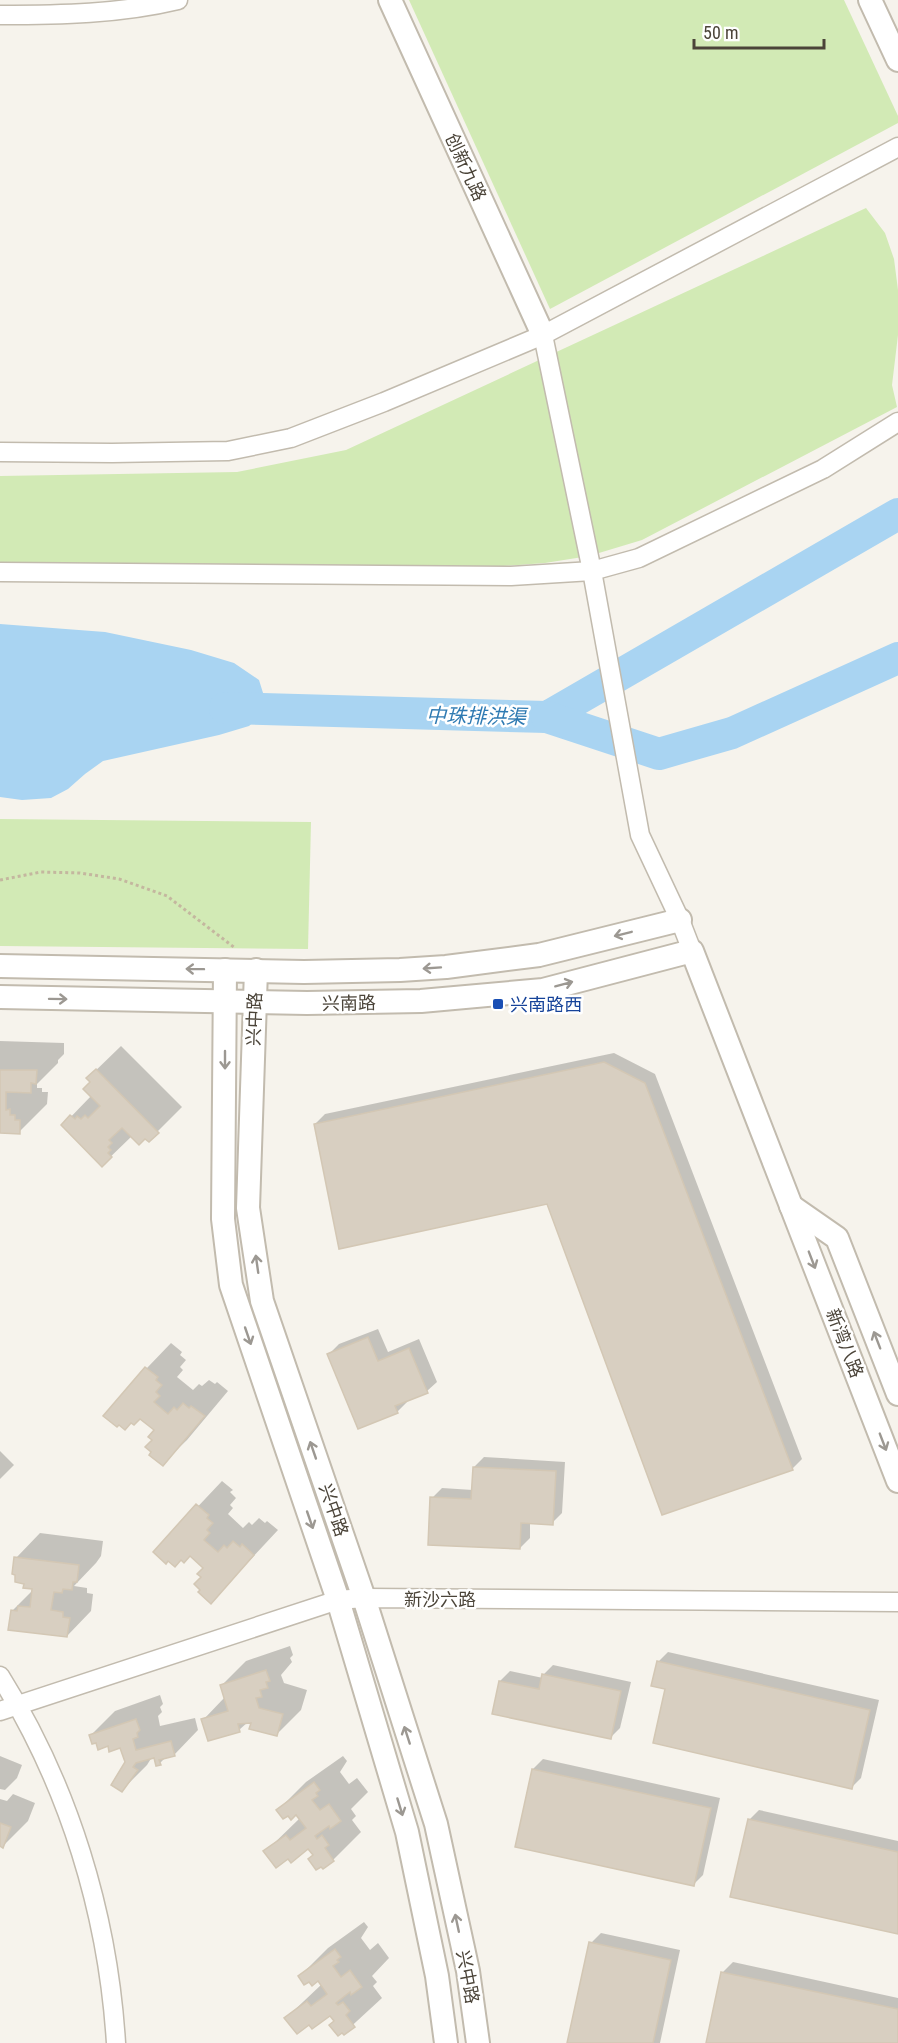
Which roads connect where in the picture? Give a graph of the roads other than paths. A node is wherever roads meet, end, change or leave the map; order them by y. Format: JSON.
{"nodes":[{"id":1,"x":178,"y":0,"type":"edge"},
{"id":2,"x":390,"y":0,"type":"edge"},
{"id":3,"x":870,"y":0,"type":"edge"},
{"id":4,"x":0,"y":15,"type":"edge"},
{"id":5,"x":898,"y":60,"type":"edge"},
{"id":6,"x":898,"y":147,"type":"edge"},
{"id":7,"x":543,"y":335,"type":"junction"},
{"id":8,"x":898,"y":422,"type":"edge"},
{"id":9,"x":0,"y":452,"type":"edge"},
{"id":10,"x":592,"y":570,"type":"junction"},
{"id":11,"x":0,"y":572,"type":"edge"},
{"id":12,"x":680,"y":920,"type":"junction"},
{"id":13,"x":692,"y":951,"type":"junction"},
{"id":14,"x":0,"y":966,"type":"edge"},
{"id":15,"x":225,"y":970,"type":"junction"},
{"id":16,"x":256,"y":970,"type":"junction"},
{"id":17,"x":0,"y":998,"type":"edge"},
{"id":18,"x":225,"y":1001,"type":"junction"},
{"id":19,"x":255,"y":1002,"type":"junction"},
{"id":20,"x":791,"y":1206,"type":"junction"},
{"id":21,"x":898,"y":1394,"type":"edge"},
{"id":22,"x":898,"y":1481,"type":"edge"},
{"id":23,"x":364,"y":1598,"type":"junction"},
{"id":24,"x":338,"y":1600,"type":"junction"},
{"id":25,"x":898,"y":1602,"type":"edge"},
{"id":26,"x":0,"y":1676,"type":"edge"},
{"id":27,"x":18,"y":1705,"type":"junction"},
{"id":28,"x":0,"y":1711,"type":"edge"},
{"id":29,"x":116,"y":2043,"type":"edge"},
{"id":30,"x":446,"y":2043,"type":"edge"},
{"id":31,"x":478,"y":2043,"type":"edge"}],
"edges":[{"from":1,"to":4,"type":"street"},
{"from":2,"to":7,"type":"street","name":"创新九路"},
{"from":3,"to":5,"type":"street"},
{"from":6,"to":7,"type":"street"},
{"from":7,"to":9,"type":"street"},
{"from":7,"to":10,"type":"street"},
{"from":8,"to":10,"type":"street"},
{"from":10,"to":11,"type":"street"},
{"from":10,"to":12,"type":"street"},
{"from":12,"to":13,"type":"street"},
{"from":12,"to":16,"type":"street","name":"兴南路","one_way":true},
{"from":19,"to":13,"type":"street","name":"兴南路","one_way":true},
{"from":13,"to":20,"type":"street","name":"新湾八路"},
{"from":15,"to":14,"type":"street","name":"兴南路","one_way":true},
{"from":15,"to":16,"type":"street","name":"兴南路"},
{"from":15,"to":18,"type":"street","name":"兴中路"},
{"from":16,"to":19,"type":"street","name":"兴中路"},
{"from":17,"to":18,"type":"street","name":"兴南路","one_way":true},
{"from":18,"to":19,"type":"street","name":"兴南路"},
{"from":18,"to":24,"type":"street","name":"兴中路","one_way":true},
{"from":23,"to":19,"type":"street","name":"兴中路","one_way":true},
{"from":21,"to":20,"type":"street","name":"新湾八路","one_way":true},
{"from":20,"to":22,"type":"street","name":"新湾八路","one_way":true},
{"from":23,"to":24,"type":"street","name":"新沙六路"},
{"from":23,"to":25,"type":"street","name":"新沙六路"},
{"from":31,"to":23,"type":"street","name":"兴中路","one_way":true},
{"from":24,"to":27,"type":"street","name":"新沙六路"},
{"from":24,"to":30,"type":"street","name":"兴中路","one_way":true},
{"from":26,"to":27,"type":"street"},
{"from":27,"to":28,"type":"street","name":"新沙六路"},
{"from":27,"to":29,"type":"street"}]}
